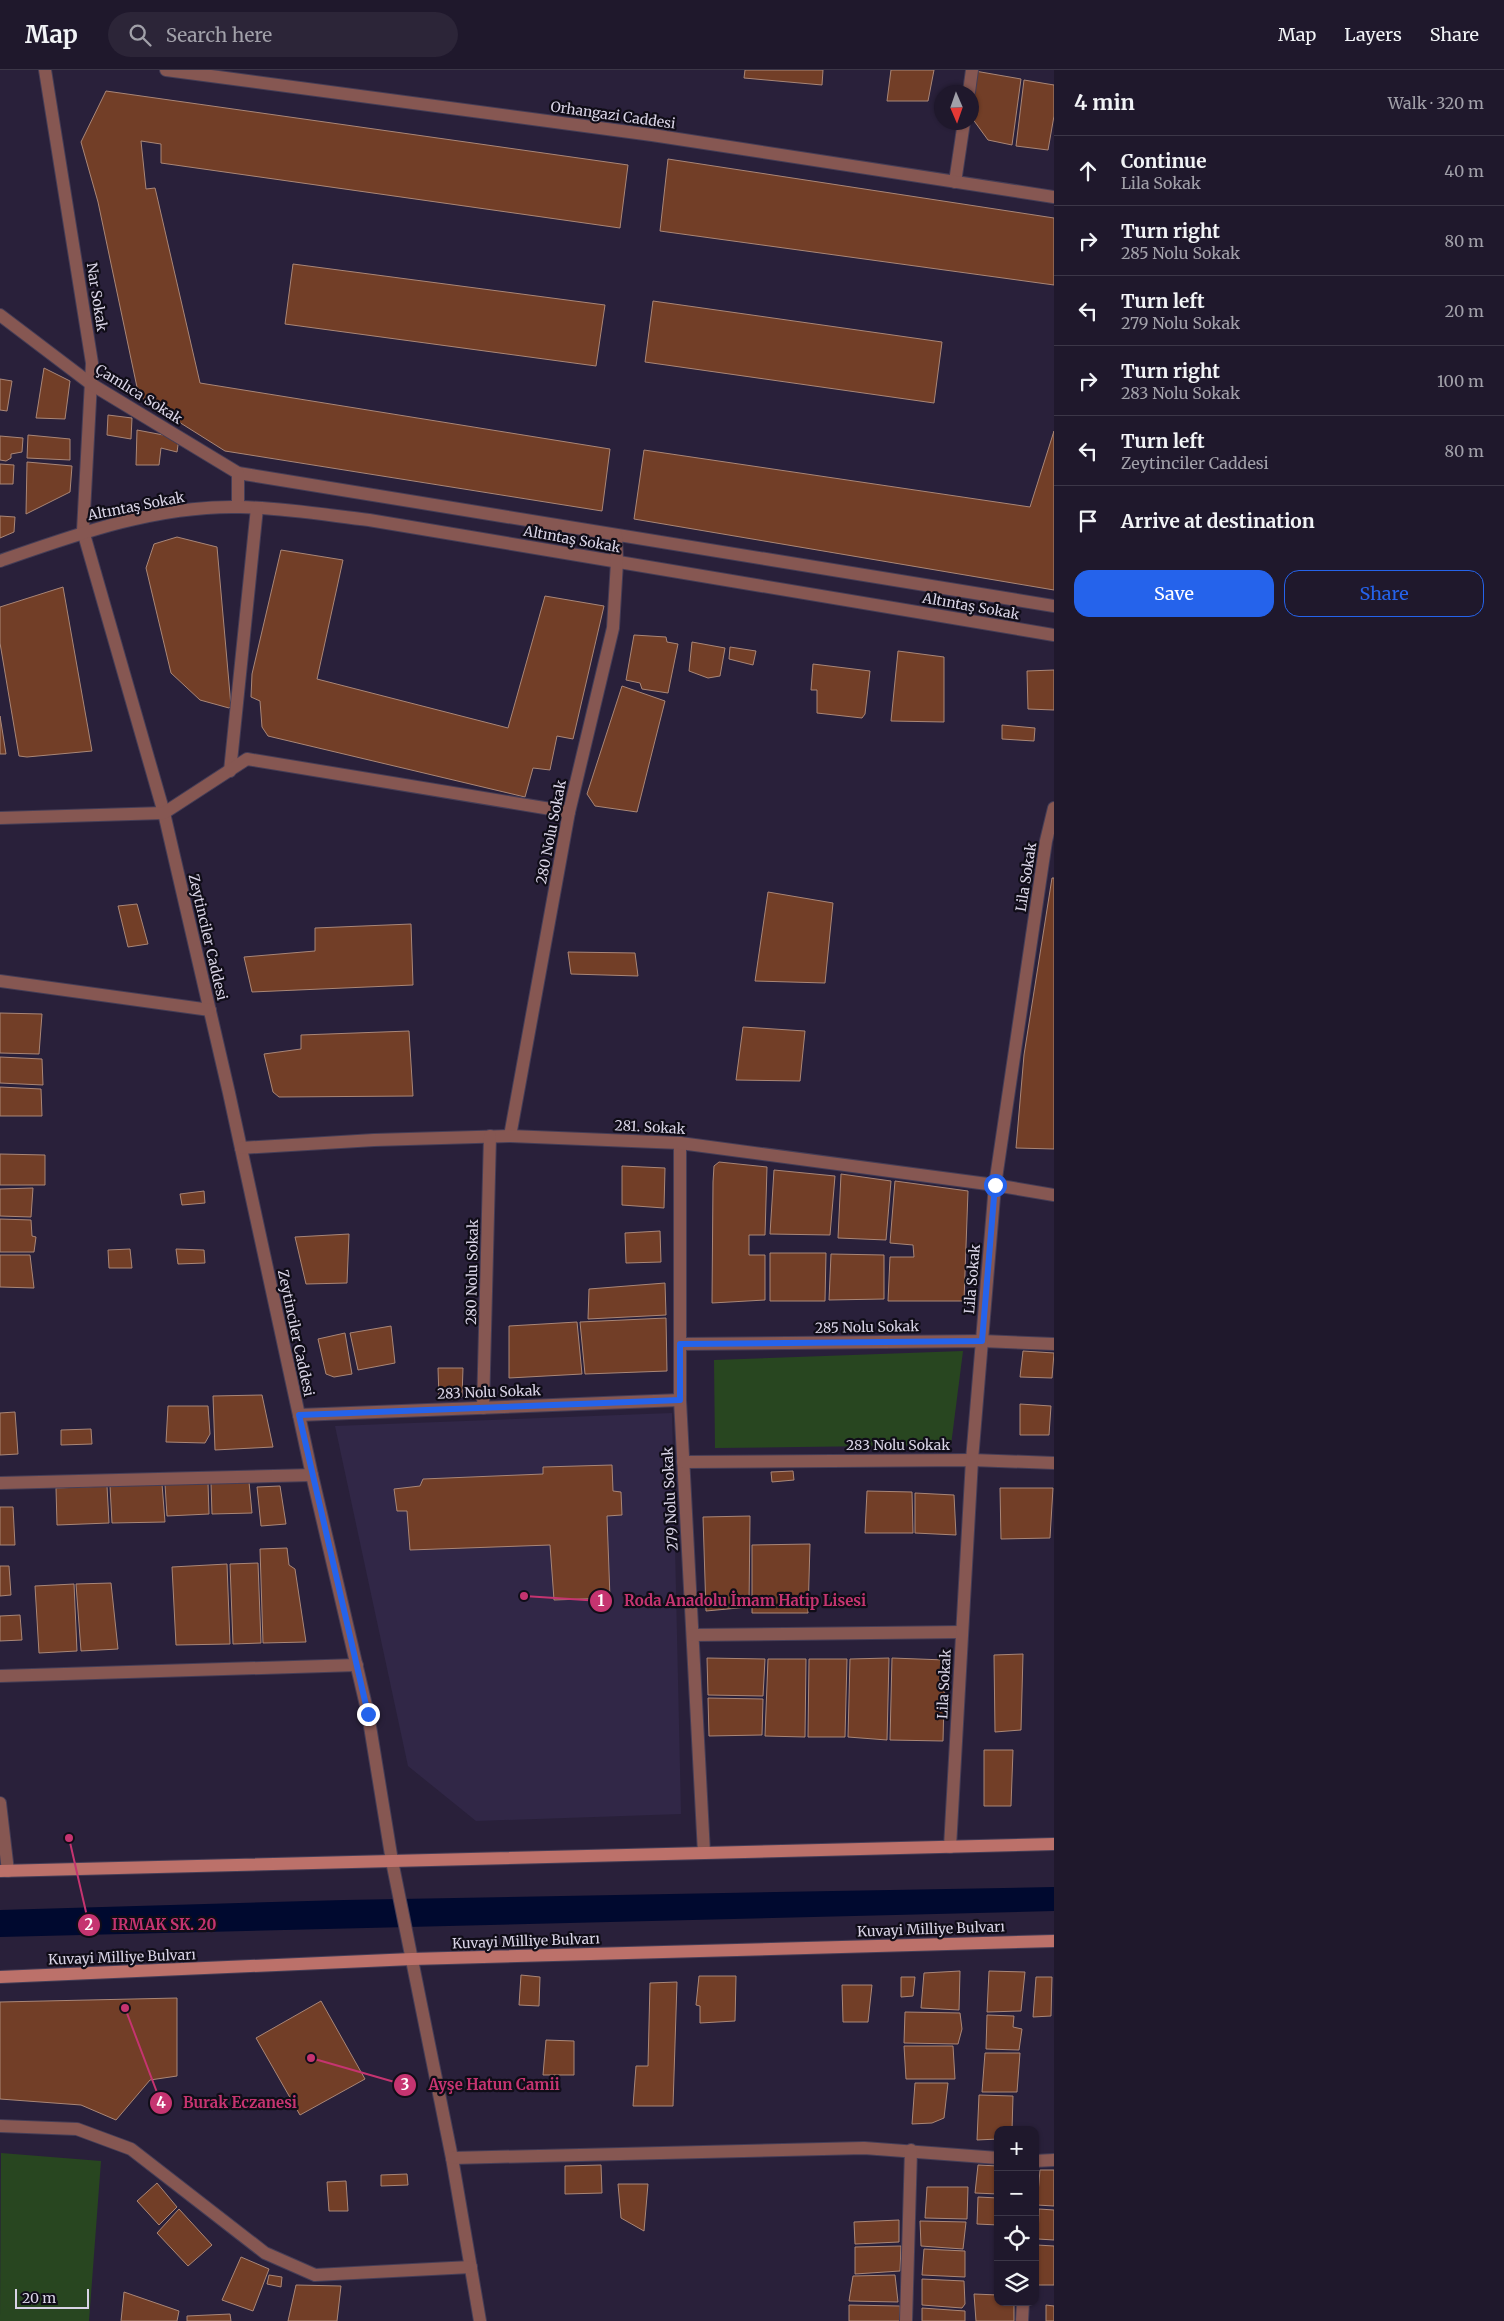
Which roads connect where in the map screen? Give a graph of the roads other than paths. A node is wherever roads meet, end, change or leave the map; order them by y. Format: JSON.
{"nodes":[{"id":1,"x":45,"y":70,"type":"edge"},
{"id":2,"x":166,"y":70,"type":"edge"},
{"id":3,"x":972,"y":70,"type":"edge"},
{"id":4,"x":970,"y":85,"type":"edge"},
{"id":5,"x":963,"y":130,"type":"edge"},
{"id":6,"x":955,"y":182,"type":"junction"},
{"id":7,"x":1054,"y":197,"type":"edge"},
{"id":8,"x":0,"y":315,"type":"edge"},
{"id":9,"x":92,"y":384,"type":"junction"},
{"id":10,"x":238,"y":473,"type":"junction"},
{"id":11,"x":238,"y":507,"type":"junction"},
{"id":12,"x":257,"y":508,"type":"junction"},
{"id":13,"x":83,"y":531,"type":"junction"},
{"id":14,"x":616,"y":535,"type":"junction"},
{"id":15,"x":0,"y":561,"type":"edge"},
{"id":16,"x":617,"y":562,"type":"junction"},
{"id":17,"x":1054,"y":606,"type":"edge"},
{"id":18,"x":1054,"y":635,"type":"edge"},
{"id":19,"x":230,"y":770,"type":"junction"},
{"id":20,"x":1054,"y":808,"type":"edge"},
{"id":21,"x":569,"y":812,"type":"junction"},
{"id":22,"x":164,"y":813,"type":"junction"},
{"id":23,"x":0,"y":818,"type":"edge"},
{"id":24,"x":0,"y":981,"type":"edge"},
{"id":25,"x":210,"y":1010,"type":"junction"},
{"id":26,"x":490,"y":1136,"type":"junction"},
{"id":27,"x":510,"y":1136,"type":"junction"},
{"id":28,"x":680,"y":1143,"type":"junction"},
{"id":29,"x":241,"y":1148,"type":"junction"},
{"id":30,"x":995,"y":1185,"type":"junction"},
{"id":31,"x":1054,"y":1195,"type":"edge"},
{"id":32,"x":982,"y":1341,"type":"junction"},
{"id":33,"x":680,"y":1344,"type":"junction"},
{"id":34,"x":1054,"y":1344,"type":"edge"},
{"id":35,"x":680,"y":1400,"type":"junction"},
{"id":36,"x":484,"y":1408,"type":"junction"},
{"id":37,"x":299,"y":1415,"type":"junction"},
{"id":38,"x":972,"y":1460,"type":"junction"},
{"id":39,"x":683,"y":1462,"type":"junction"},
{"id":40,"x":1054,"y":1463,"type":"edge"},
{"id":41,"x":312,"y":1474,"type":"junction"},
{"id":42,"x":0,"y":1483,"type":"edge"},
{"id":43,"x":962,"y":1632,"type":"junction"},
{"id":44,"x":693,"y":1635,"type":"junction"},
{"id":45,"x":357,"y":1666,"type":"junction"},
{"id":46,"x":0,"y":1676,"type":"edge"},
{"id":47,"x":0,"y":1803,"type":"edge"},
{"id":48,"x":1054,"y":1844,"type":"edge"},
{"id":49,"x":950,"y":1847,"type":"junction"},
{"id":50,"x":704,"y":1853,"type":"junction"},
{"id":51,"x":392,"y":1861,"type":"junction"},
{"id":52,"x":4,"y":1871,"type":"edge"},
{"id":53,"x":1054,"y":1941,"type":"edge"},
{"id":54,"x":412,"y":1959,"type":"junction"},
{"id":55,"x":0,"y":1977,"type":"edge"},
{"id":56,"x":0,"y":2126,"type":"edge"},
{"id":57,"x":910,"y":2150,"type":"junction"},
{"id":58,"x":452,"y":2158,"type":"junction"},
{"id":59,"x":994,"y":2158,"type":"edge"},
{"id":60,"x":1054,"y":2160,"type":"edge"},
{"id":61,"x":1039,"y":2161,"type":"edge"},
{"id":62,"x":471,"y":2267,"type":"junction"},
{"id":63,"x":1023,"y":2306,"type":"edge"},
{"id":64,"x":480,"y":2321,"type":"edge"},
{"id":65,"x":906,"y":2321,"type":"edge"},
{"id":66,"x":1022,"y":2321,"type":"edge"}],
"edges":[{"from":1,"to":9,"type":"street","name":"Nar Sokak"},
{"from":2,"to":6,"type":"street","name":"Orhangazi Caddesi"},
{"from":3,"to":4,"type":"street"},
{"from":5,"to":6,"type":"street"},
{"from":6,"to":7,"type":"street","name":"Orhangazi Caddesi"},
{"from":8,"to":9,"type":"street","name":"Çamlıca Sokak"},
{"from":9,"to":10,"type":"street","name":"Çamlıca Sokak"},
{"from":9,"to":13,"type":"street","name":"Nar Sokak"},
{"from":10,"to":11,"type":"street"},
{"from":10,"to":14,"type":"street","name":"Altıntaş Sokak"},
{"from":11,"to":12,"type":"street","name":"Altıntaş Sokak"},
{"from":11,"to":13,"type":"street","name":"Altıntaş Sokak"},
{"from":12,"to":16,"type":"street","name":"Altıntaş Sokak"},
{"from":12,"to":19,"type":"street"},
{"from":13,"to":15,"type":"street","name":"Altıntaş Sokak"},
{"from":13,"to":22,"type":"street","name":"Zeytinciler Caddesi"},
{"from":14,"to":16,"type":"street","name":"280 Nolu Sokak"},
{"from":14,"to":17,"type":"street","name":"Altıntaş Sokak"},
{"from":16,"to":18,"type":"street","name":"Altıntaş Sokak"},
{"from":16,"to":21,"type":"street","name":"280 Nolu Sokak"},
{"from":19,"to":21,"type":"street"},
{"from":19,"to":22,"type":"street"},
{"from":20,"to":30,"type":"street","name":"Lila Sokak"},
{"from":21,"to":27,"type":"street","name":"280 Nolu Sokak"},
{"from":22,"to":23,"type":"street"},
{"from":22,"to":25,"type":"street","name":"Zeytinciler Caddesi"},
{"from":24,"to":25,"type":"street"},
{"from":25,"to":29,"type":"street","name":"Zeytinciler Caddesi"},
{"from":26,"to":27,"type":"street","name":"281. Sokak"},
{"from":26,"to":29,"type":"street","name":"281. Sokak"},
{"from":26,"to":36,"type":"street","name":"280 Nolu Sokak"},
{"from":27,"to":28,"type":"street","name":"281. Sokak"},
{"from":28,"to":30,"type":"street","name":"281. Sokak"},
{"from":28,"to":33,"type":"street","name":"279 Nolu Sokak"},
{"from":29,"to":37,"type":"street","name":"Zeytinciler Caddesi"},
{"from":30,"to":31,"type":"street","name":"281. Sokak"},
{"from":30,"to":32,"type":"street","name":"Lila Sokak"},
{"from":32,"to":33,"type":"street","name":"285 Nolu Sokak"},
{"from":32,"to":34,"type":"street","name":"285 Nolu Sokak"},
{"from":32,"to":38,"type":"street","name":"Lila Sokak"},
{"from":33,"to":35,"type":"street","name":"279 Nolu Sokak"},
{"from":35,"to":36,"type":"street","name":"283 Nolu Sokak"},
{"from":35,"to":39,"type":"street","name":"279 Nolu Sokak"},
{"from":36,"to":37,"type":"street","name":"283 Nolu Sokak"},
{"from":37,"to":41,"type":"street","name":"Zeytinciler Caddesi"},
{"from":38,"to":39,"type":"street","name":"283 Nolu Sokak"},
{"from":38,"to":40,"type":"street","name":"283 Nolu Sokak"},
{"from":38,"to":43,"type":"street","name":"Lila Sokak"},
{"from":39,"to":44,"type":"street","name":"279 Nolu Sokak"},
{"from":41,"to":42,"type":"street"},
{"from":41,"to":45,"type":"street","name":"Zeytinciler Caddesi"},
{"from":43,"to":44,"type":"street"},
{"from":43,"to":49,"type":"street","name":"Lila Sokak"},
{"from":44,"to":50,"type":"street","name":"279 Nolu Sokak"},
{"from":45,"to":46,"type":"street"},
{"from":45,"to":51,"type":"street","name":"Zeytinciler Caddesi"},
{"from":47,"to":52,"type":"street"},
{"from":48,"to":49,"type":"main road"},
{"from":49,"to":50,"type":"main road"},
{"from":50,"to":51,"type":"main road"},
{"from":51,"to":52,"type":"main road"},
{"from":51,"to":54,"type":"street","name":"Zeytinciler Caddesi"},
{"from":53,"to":54,"type":"main road","name":"Kuvayi Milliye Bulvarı"},
{"from":54,"to":55,"type":"main road","name":"Kuvayi Milliye Bulvarı"},
{"from":54,"to":58,"type":"street","name":"Zeytinciler Caddesi"},
{"from":56,"to":62,"type":"street"},
{"from":57,"to":58,"type":"street"},
{"from":57,"to":59,"type":"street"},
{"from":57,"to":65,"type":"street"},
{"from":58,"to":62,"type":"street","name":"Zeytinciler Caddesi"},
{"from":60,"to":61,"type":"street"},
{"from":62,"to":64,"type":"street","name":"Zeytinciler Caddesi"},
{"from":63,"to":66,"type":"street"}]}
